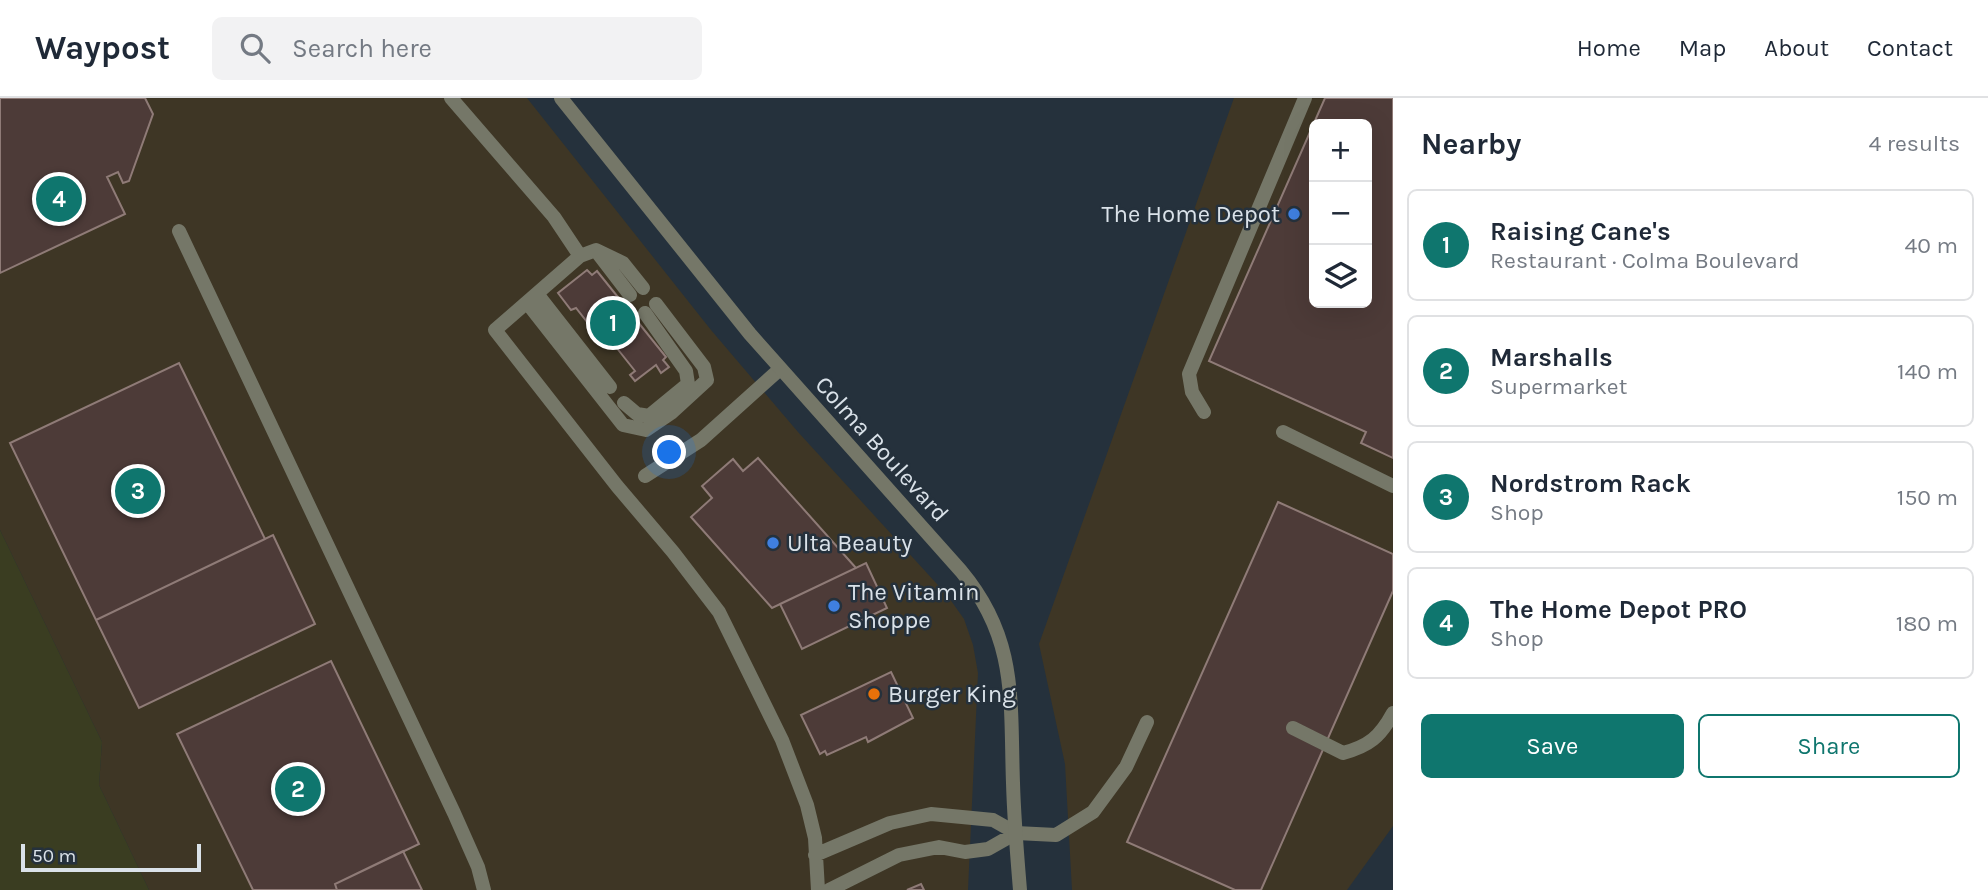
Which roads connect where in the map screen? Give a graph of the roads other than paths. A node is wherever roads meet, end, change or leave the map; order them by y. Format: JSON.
{"nodes":[{"id":1,"x":451,"y":98,"type":"edge"},
{"id":2,"x":561,"y":98,"type":"edge"},
{"id":3,"x":1305,"y":98,"type":"edge"},
{"id":4,"x":179,"y":231,"type":"dead end"},
{"id":5,"x":580,"y":256,"type":"junction"},
{"id":6,"x":637,"y":291,"type":"dead end"},
{"id":7,"x":533,"y":299,"type":"junction"},
{"id":8,"x":780,"y":369,"type":"junction"},
{"id":9,"x":610,"y":387,"type":"dead end"},
{"id":10,"x":624,"y":403,"type":"dead end"},
{"id":11,"x":1204,"y":412,"type":"dead end"},
{"id":12,"x":1283,"y":432,"type":"dead end"},
{"id":13,"x":645,"y":476,"type":"dead end"},
{"id":14,"x":1393,"y":486,"type":"edge"},
{"id":15,"x":1393,"y":713,"type":"edge"},
{"id":16,"x":1147,"y":722,"type":"dead end"},
{"id":17,"x":1293,"y":728,"type":"dead end"},
{"id":18,"x":1016,"y":833,"type":"junction"},
{"id":19,"x":815,"y":855,"type":"junction"},
{"id":20,"x":484,"y":890,"type":"edge"},
{"id":21,"x":818,"y":890,"type":"edge"},
{"id":22,"x":829,"y":890,"type":"edge"},
{"id":23,"x":1020,"y":890,"type":"edge"}],
"edges":[{"from":1,"to":5,"type":"street"},
{"from":2,"to":8,"type":"street","name":"Colma Boulevard"},
{"from":3,"to":11,"type":"street"},
{"from":4,"to":20,"type":"street"},
{"from":5,"to":6,"type":"street"},
{"from":5,"to":7,"type":"street"},
{"from":7,"to":9,"type":"street"},
{"from":7,"to":10,"type":"street"},
{"from":7,"to":19,"type":"street"},
{"from":8,"to":13,"type":"street"},
{"from":8,"to":18,"type":"street","name":"Colma Boulevard"},
{"from":12,"to":14,"type":"street"},
{"from":15,"to":17,"type":"street"},
{"from":16,"to":18,"type":"street"},
{"from":18,"to":19,"type":"street"},
{"from":18,"to":22,"type":"street"},
{"from":18,"to":23,"type":"street","name":"Colma Boulevard"},
{"from":19,"to":21,"type":"street"}]}
